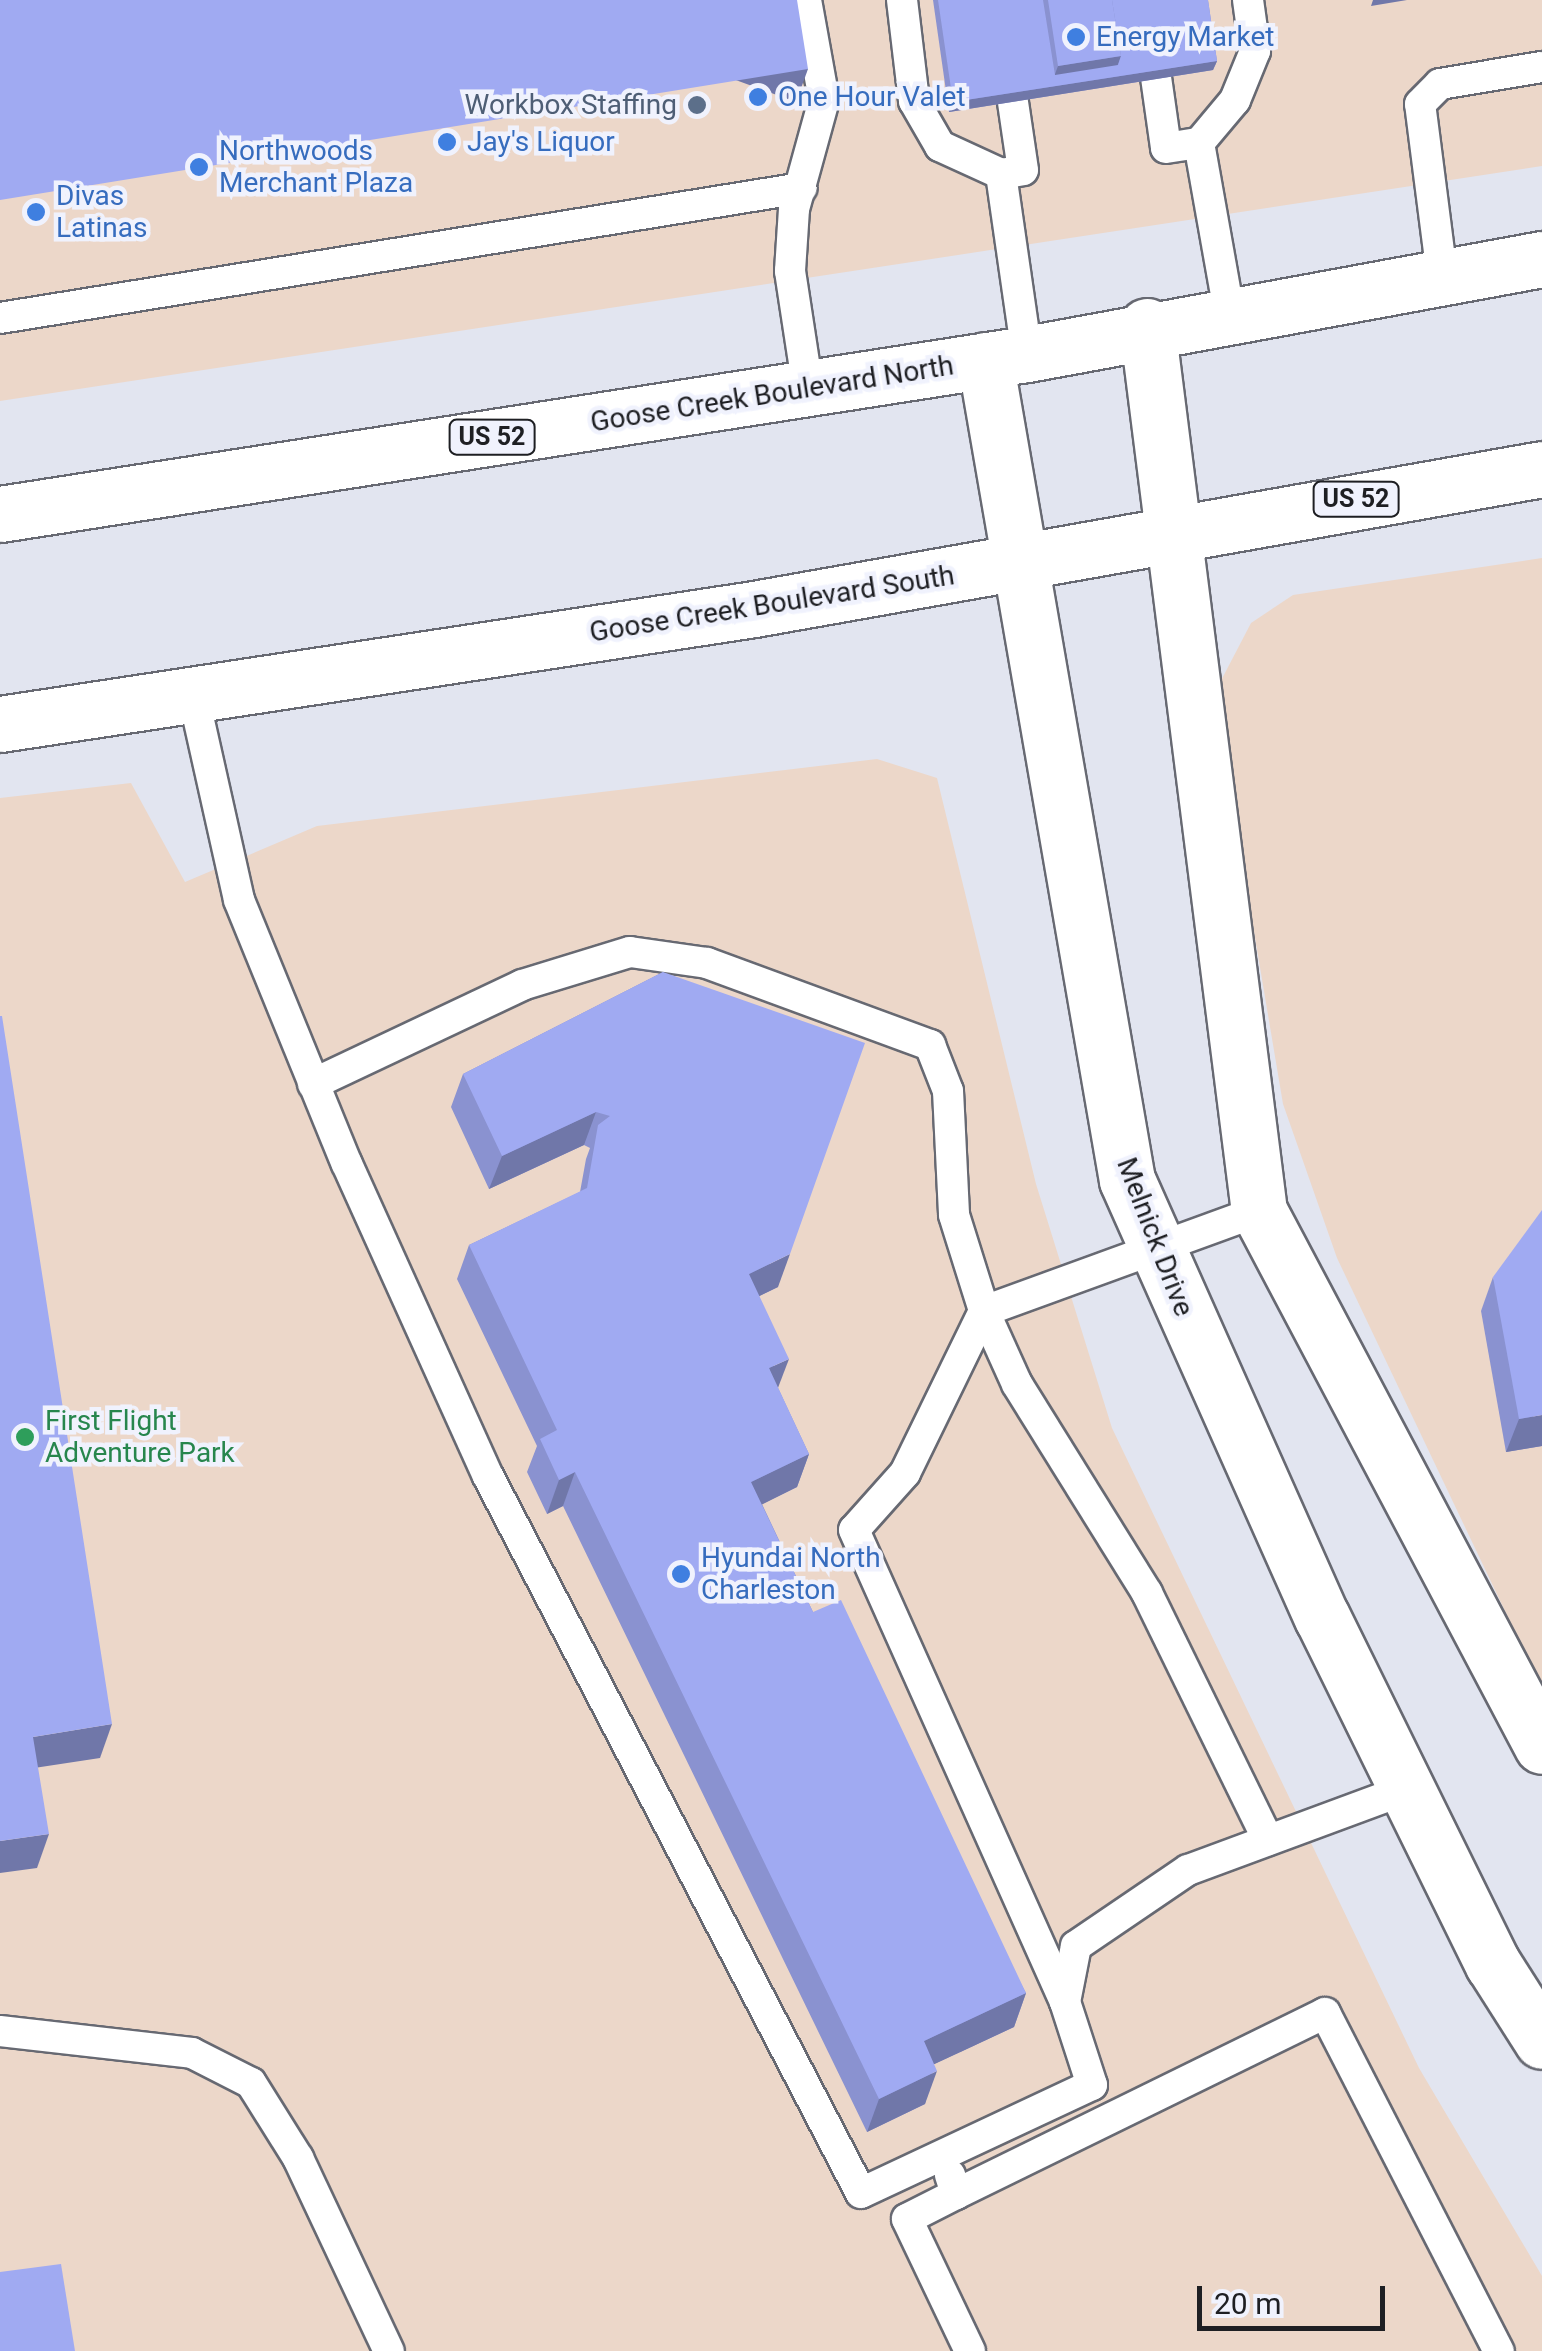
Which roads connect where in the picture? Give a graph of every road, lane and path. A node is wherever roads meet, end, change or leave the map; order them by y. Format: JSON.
{"nodes":[{"id":1,"x":806,"y":0,"type":"edge"},
{"id":2,"x":902,"y":0,"type":"edge"},
{"id":3,"x":998,"y":0,"type":"edge"},
{"id":4,"x":1144,"y":0,"type":"edge"},
{"id":5,"x":1248,"y":0,"type":"edge"},
{"id":6,"x":1542,"y":67,"type":"edge"},
{"id":7,"x":1199,"y":143,"type":"junction"},
{"id":8,"x":1001,"y":174,"type":"junction"},
{"id":9,"x":802,"y":188,"type":"junction"},
{"id":10,"x":1542,"y":259,"type":"edge"},
{"id":11,"x":1442,"y":275,"type":"junction"},
{"id":12,"x":1229,"y":311,"type":"junction"},
{"id":13,"x":0,"y":318,"type":"edge"},
{"id":14,"x":1146,"y":326,"type":"junction"},
{"id":15,"x":1006,"y":357,"type":"junction"},
{"id":16,"x":808,"y":388,"type":"junction"},
{"id":17,"x":1542,"y":470,"type":"edge"},
{"id":18,"x":0,"y":514,"type":"edge"},
{"id":19,"x":1170,"y":532,"type":"junction"},
{"id":20,"x":1024,"y":562,"type":"junction"},
{"id":21,"x":193,"y":694,"type":"junction"},
{"id":22,"x":0,"y":724,"type":"edge"},
{"id":23,"x":313,"y":1084,"type":"junction"},
{"id":24,"x":1259,"y":1211,"type":"junction"},
{"id":25,"x":1156,"y":1256,"type":"junction"},
{"id":26,"x":984,"y":1311,"type":"junction"},
{"id":27,"x":1542,"y":1746,"type":"edge"},
{"id":28,"x":1407,"y":1789,"type":"junction"},
{"id":29,"x":1268,"y":1840,"type":"junction"},
{"id":30,"x":1065,"y":2002,"type":"junction"},
{"id":31,"x":0,"y":2031,"type":"edge"},
{"id":32,"x":1542,"y":2041,"type":"edge"},
{"id":33,"x":945,"y":2160,"type":"junction"},
{"id":34,"x":956,"y":2194,"type":"junction"},
{"id":35,"x":389,"y":2351,"type":"edge"},
{"id":36,"x":970,"y":2351,"type":"edge"},
{"id":37,"x":1499,"y":2351,"type":"edge"}],
"edges":[{"from":1,"to":9,"type":"lane"},
{"from":2,"to":8,"type":"lane"},
{"from":3,"to":8,"type":"lane"},
{"from":4,"to":7,"type":"lane"},
{"from":5,"to":7,"type":"lane"},
{"from":6,"to":11,"type":"lane"},
{"from":7,"to":12,"type":"lane"},
{"from":8,"to":15,"type":"lane"},
{"from":9,"to":13,"type":"lane"},
{"from":9,"to":16,"type":"lane"},
{"from":10,"to":11,"type":"main road","name":"Goose Creek Boulevard North","number":"US 52"},
{"from":11,"to":12,"type":"main road","name":"Goose Creek Boulevard North","number":"US 52"},
{"from":12,"to":14,"type":"main road","name":"Goose Creek Boulevard North","number":"US 52"},
{"from":14,"to":15,"type":"main road","name":"Goose Creek Boulevard North","number":"US 52"},
{"from":14,"to":19,"type":"main road"},
{"from":15,"to":16,"type":"main road","name":"Goose Creek Boulevard North","number":"US 52"},
{"from":15,"to":20,"type":"main road","name":"Melnick Drive"},
{"from":16,"to":18,"type":"main road","name":"Goose Creek Boulevard North","number":"US 52"},
{"from":17,"to":19,"type":"main road","name":"Goose Creek Boulevard South","number":"US 52"},
{"from":19,"to":20,"type":"main road","name":"Goose Creek Boulevard South","number":"US 52"},
{"from":19,"to":24,"type":"main road"},
{"from":20,"to":21,"type":"main road","name":"Goose Creek Boulevard South","number":"US 52"},
{"from":20,"to":25,"type":"main road","name":"Melnick Drive"},
{"from":21,"to":22,"type":"main road","name":"Goose Creek Boulevard South","number":"US 52"},
{"from":21,"to":23,"type":"lane"},
{"from":23,"to":26,"type":"lane"},
{"from":23,"to":33,"type":"lane"},
{"from":24,"to":25,"type":"lane"},
{"from":24,"to":27,"type":"main road"},
{"from":25,"to":26,"type":"lane"},
{"from":25,"to":28,"type":"main road","name":"Melnick Drive"},
{"from":26,"to":29,"type":"lane"},
{"from":26,"to":30,"type":"lane"},
{"from":28,"to":29,"type":"lane"},
{"from":28,"to":32,"type":"main road","name":"Melnick Drive"},
{"from":29,"to":30,"type":"lane"},
{"from":30,"to":33,"type":"lane"},
{"from":31,"to":35,"type":"lane"},
{"from":33,"to":34,"type":"lane"},
{"from":34,"to":36,"type":"lane"},
{"from":34,"to":37,"type":"lane"}]}
